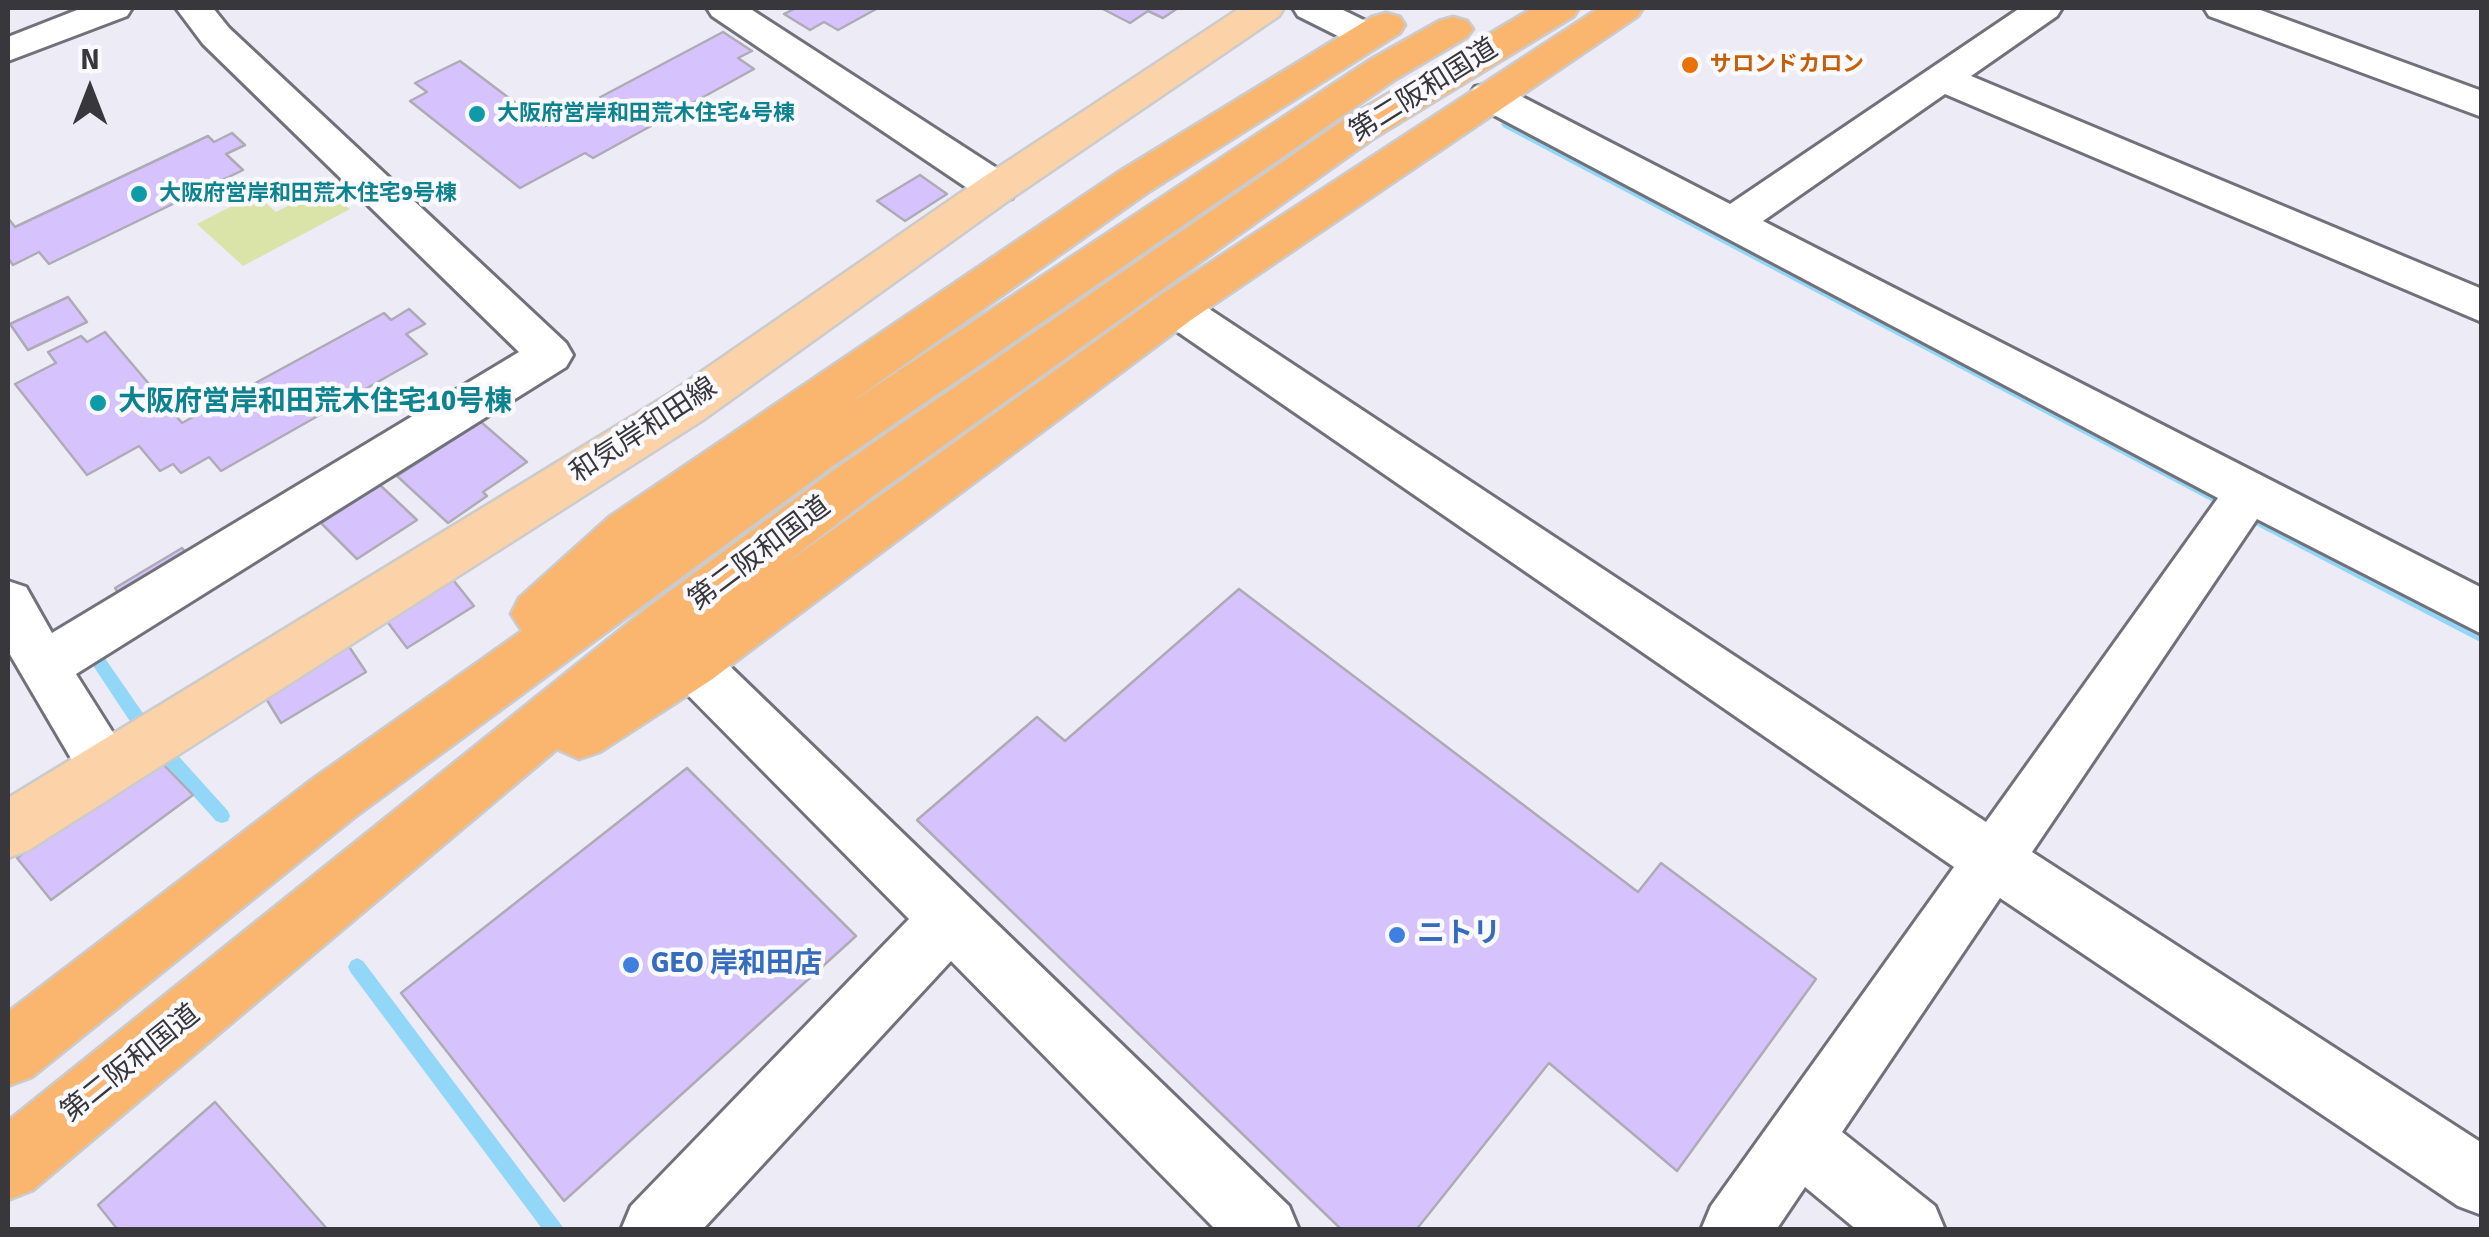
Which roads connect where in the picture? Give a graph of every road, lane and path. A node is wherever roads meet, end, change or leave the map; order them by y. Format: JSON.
{"nodes":[{"id":1,"x":114,"y":8,"type":"edge"},
{"id":2,"x":194,"y":8,"type":"edge"},
{"id":3,"x":725,"y":8,"type":"edge"},
{"id":4,"x":1265,"y":8,"type":"edge"},
{"id":5,"x":1311,"y":8,"type":"edge"},
{"id":6,"x":1418,"y":8,"type":"edge"},
{"id":7,"x":1491,"y":8,"type":"edge"},
{"id":8,"x":1560,"y":8,"type":"edge"},
{"id":9,"x":1624,"y":8,"type":"edge"},
{"id":10,"x":2044,"y":8,"type":"edge"},
{"id":11,"x":2222,"y":8,"type":"edge"},
{"id":12,"x":2282,"y":8,"type":"edge"},
{"id":13,"x":1368,"y":36,"type":"junction"},
{"id":14,"x":8,"y":50,"type":"edge"},
{"id":15,"x":1942,"y":78,"type":"junction"},
{"id":16,"x":2482,"y":81,"type":"edge"},
{"id":17,"x":1489,"y":96,"type":"junction"},
{"id":18,"x":2482,"y":105,"type":"edge"},
{"id":19,"x":998,"y":188,"type":"junction"},
{"id":20,"x":1731,"y":222,"type":"junction"},
{"id":21,"x":2482,"y":306,"type":"edge"},
{"id":22,"x":1175,"y":308,"type":"junction"},
{"id":23,"x":835,"y":467,"type":"junction"},
{"id":24,"x":2249,"y":492,"type":"junction"},
{"id":25,"x":8,"y":602,"type":"edge"},
{"id":26,"x":2482,"y":613,"type":"edge"},
{"id":27,"x":691,"y":664,"type":"junction"},
{"id":28,"x":43,"y":666,"type":"junction"},
{"id":29,"x":106,"y":766,"type":"junction"},
{"id":30,"x":335,"y":797,"type":"junction"},
{"id":31,"x":8,"y":830,"type":"edge"},
{"id":32,"x":1993,"y":860,"type":"junction"},
{"id":33,"x":378,"y":862,"type":"junction"},
{"id":34,"x":950,"y":919,"type":"junction"},
{"id":35,"x":8,"y":1053,"type":"edge"},
{"id":36,"x":1798,"y":1139,"type":"junction"},
{"id":37,"x":8,"y":1166,"type":"edge"},
{"id":38,"x":2482,"y":1182,"type":"edge"},
{"id":39,"x":655,"y":1230,"type":"edge"},
{"id":40,"x":1265,"y":1230,"type":"edge"},
{"id":41,"x":1735,"y":1230,"type":"edge"},
{"id":42,"x":1911,"y":1230,"type":"edge"}],
"edges":[{"from":1,"to":14,"type":"street"},
{"from":2,"to":28,"type":"street"},
{"from":3,"to":19,"type":"street"},
{"from":4,"to":19,"type":"main road","name":"和気岸和田線"},
{"from":5,"to":13,"type":"street"},
{"from":6,"to":13,"type":"highway"},
{"from":7,"to":23,"type":"highway","name":"第二阪和国道"},
{"from":8,"to":23,"type":"highway","name":"第二阪和国道"},
{"from":9,"to":17,"type":"highway"},
{"from":10,"to":15,"type":"street"},
{"from":11,"to":18,"type":"street"},
{"from":12,"to":16,"type":"street"},
{"from":13,"to":30,"type":"highway"},
{"from":15,"to":20,"type":"street"},
{"from":15,"to":21,"type":"street"},
{"from":17,"to":20,"type":"street"},
{"from":17,"to":22,"type":"highway"},
{"from":19,"to":29,"type":"main road","name":"和気岸和田線"},
{"from":20,"to":24,"type":"street"},
{"from":22,"to":27,"type":"highway"},
{"from":22,"to":32,"type":"street"},
{"from":23,"to":30,"type":"highway","name":"第二阪和国道"},
{"from":23,"to":33,"type":"highway","name":"第二阪和国道"},
{"from":24,"to":26,"type":"street"},
{"from":24,"to":32,"type":"street"},
{"from":25,"to":28,"type":"street"},
{"from":27,"to":33,"type":"highway"},
{"from":27,"to":34,"type":"street"},
{"from":28,"to":29,"type":"street"},
{"from":29,"to":31,"type":"main road","name":"和気岸和田線"},
{"from":30,"to":35,"type":"highway","name":"第二阪和国道"},
{"from":32,"to":36,"type":"street"},
{"from":32,"to":38,"type":"street"},
{"from":33,"to":37,"type":"highway","name":"第二阪和国道"},
{"from":34,"to":39,"type":"street"},
{"from":34,"to":40,"type":"street"},
{"from":36,"to":41,"type":"street"},
{"from":36,"to":42,"type":"street"}]}
